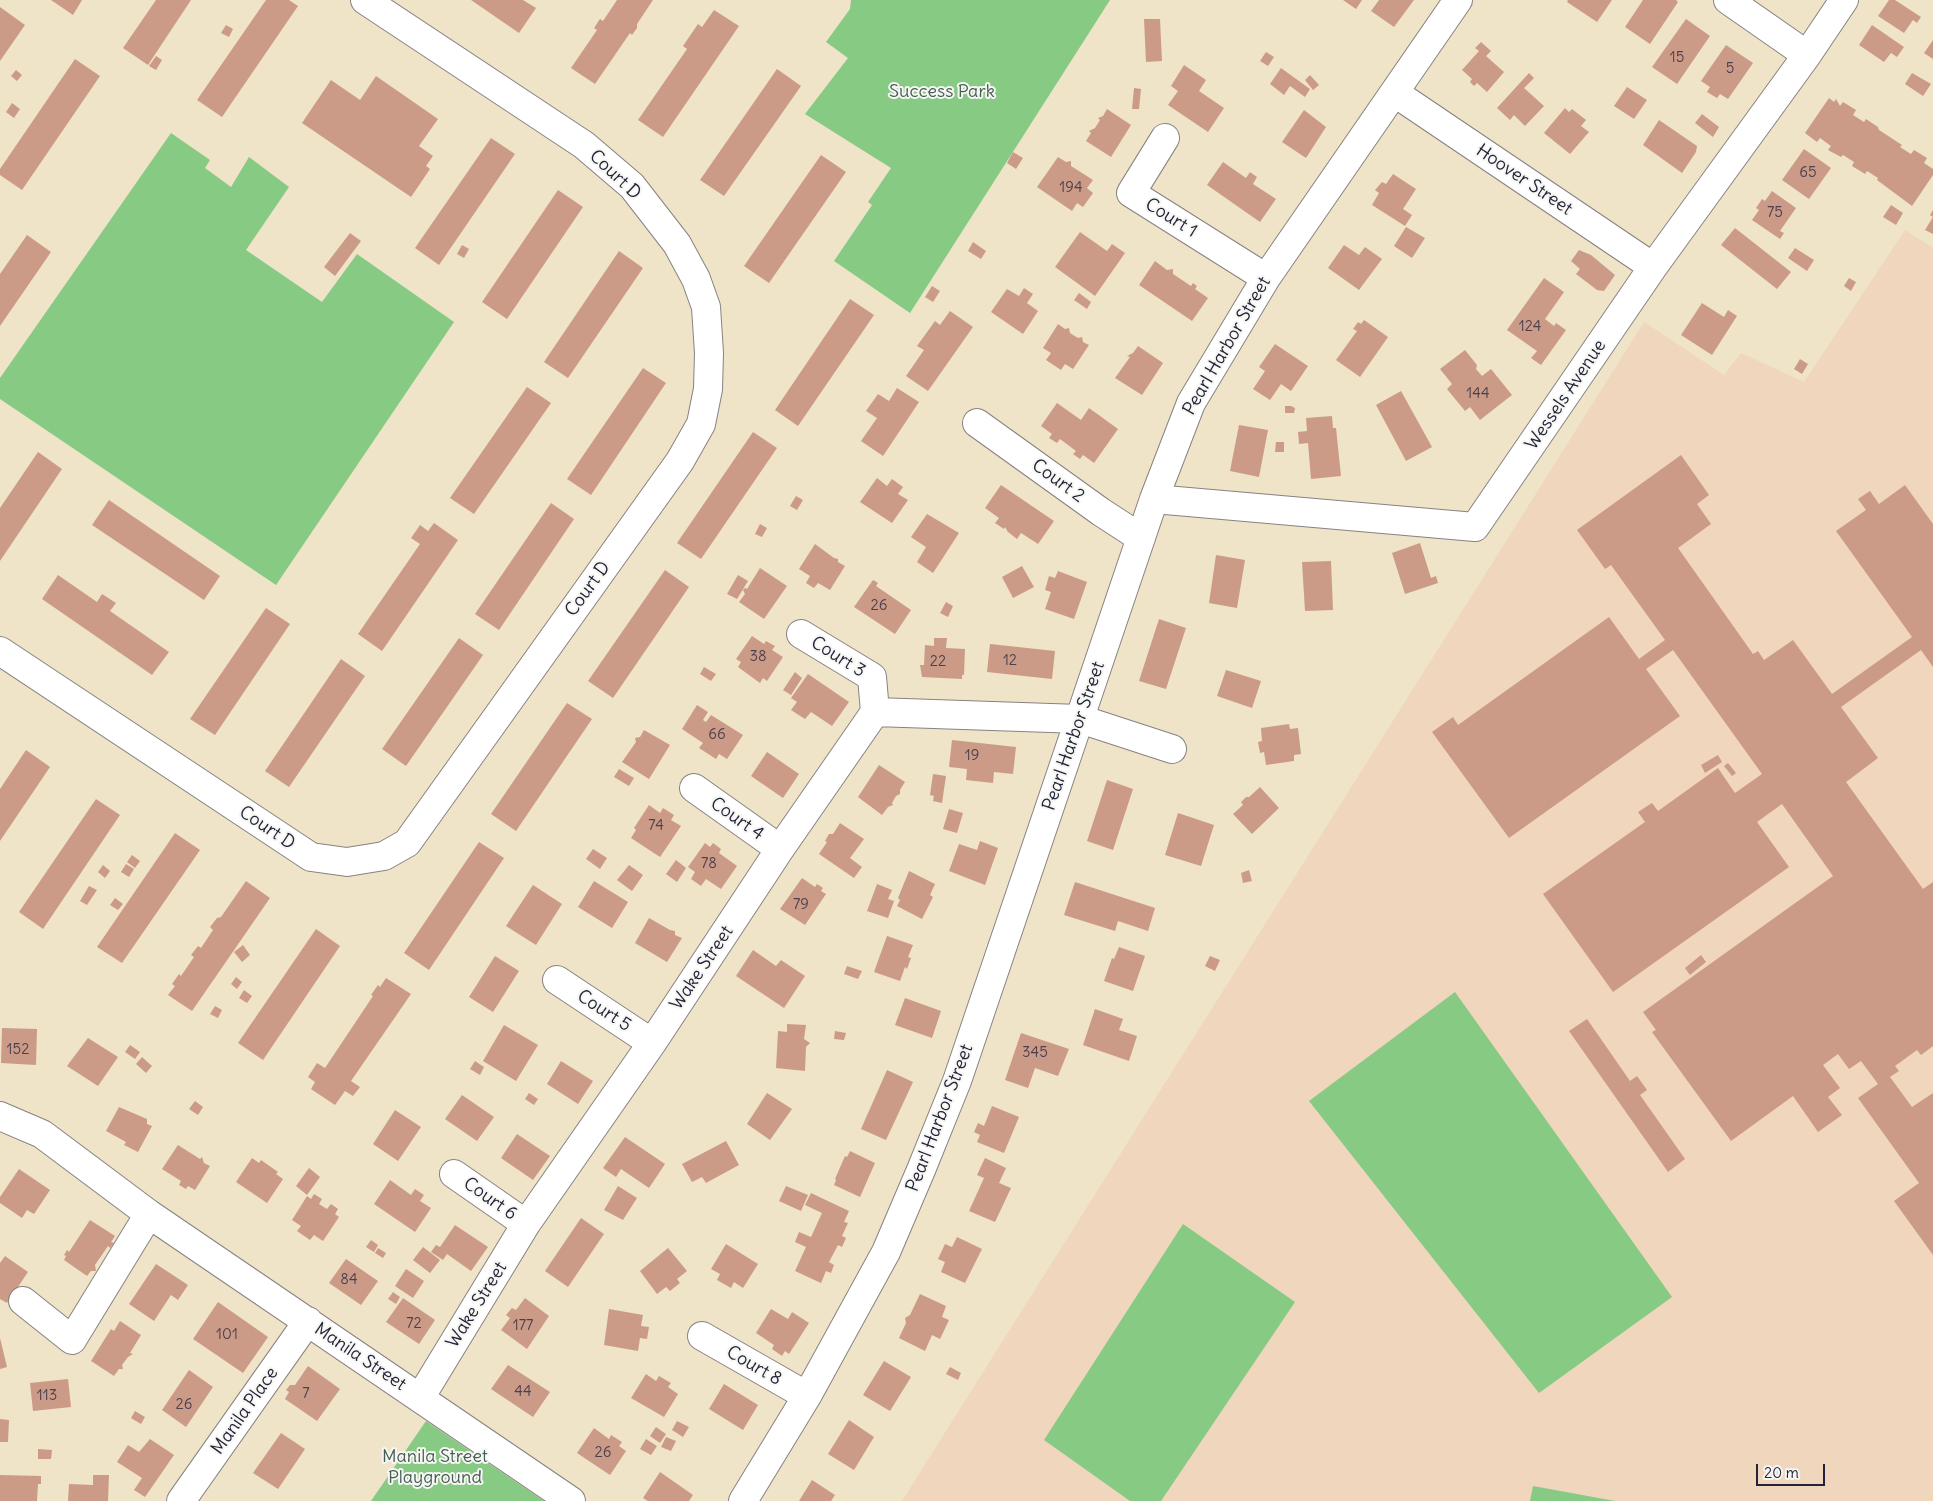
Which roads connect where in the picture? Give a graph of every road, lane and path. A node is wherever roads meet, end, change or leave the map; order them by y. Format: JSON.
{"nodes":[{"id":1,"x":365,"y":0,"type":"edge"},
{"id":2,"x":1458,"y":0,"type":"edge"},
{"id":3,"x":1728,"y":0,"type":"edge"},
{"id":4,"x":1844,"y":0,"type":"edge"},
{"id":5,"x":1807,"y":55,"type":"junction"},
{"id":6,"x":1395,"y":93,"type":"junction"},
{"id":7,"x":1165,"y":138,"type":"dead end"},
{"id":8,"x":1653,"y":267,"type":"junction"},
{"id":9,"x":1266,"y":278,"type":"junction"},
{"id":10,"x":977,"y":423,"type":"dead end"},
{"id":11,"x":1154,"y":499,"type":"junction"},
{"id":12,"x":1141,"y":538,"type":"junction"},
{"id":13,"x":801,"y":634,"type":"dead end"},
{"id":14,"x":0,"y":651,"type":"edge"},
{"id":15,"x":875,"y":712,"type":"junction"},
{"id":16,"x":1080,"y":719,"type":"junction"},
{"id":17,"x":1172,"y":749,"type":"dead end"},
{"id":18,"x":694,"y":788,"type":"dead end"},
{"id":19,"x":780,"y":849,"type":"junction"},
{"id":20,"x":557,"y":980,"type":"dead end"},
{"id":21,"x":652,"y":1043,"type":"junction"},
{"id":22,"x":0,"y":1116,"type":"edge"},
{"id":23,"x":454,"y":1174,"type":"dead end"},
{"id":24,"x":149,"y":1214,"type":"junction"},
{"id":25,"x":526,"y":1224,"type":"junction"},
{"id":26,"x":23,"y":1301,"type":"dead end"},
{"id":27,"x":308,"y":1321,"type":"junction"},
{"id":28,"x":702,"y":1336,"type":"dead end"},
{"id":29,"x":807,"y":1396,"type":"junction"},
{"id":30,"x":420,"y":1398,"type":"junction"},
{"id":31,"x":182,"y":1501,"type":"edge"},
{"id":32,"x":571,"y":1501,"type":"edge"},
{"id":33,"x":744,"y":1501,"type":"edge"}],
"edges":[{"from":1,"to":14,"type":"street","name":"Court D"},
{"from":2,"to":6,"type":"street","name":"Pearl Harbor Street"},
{"from":3,"to":5,"type":"street"},
{"from":4,"to":5,"type":"street","name":"Wessels Avenue"},
{"from":5,"to":8,"type":"street","name":"Wessels Avenue"},
{"from":6,"to":8,"type":"street","name":"Hoover Street"},
{"from":6,"to":9,"type":"street","name":"Pearl Harbor Street"},
{"from":7,"to":9,"type":"street","name":"Court 1"},
{"from":8,"to":11,"type":"street","name":"Wessels Avenue"},
{"from":9,"to":11,"type":"street","name":"Pearl Harbor Street"},
{"from":10,"to":12,"type":"street","name":"Court 2"},
{"from":11,"to":12,"type":"street","name":"Pearl Harbor Street"},
{"from":12,"to":16,"type":"street","name":"Pearl Harbor Street"},
{"from":13,"to":15,"type":"street","name":"Court 3"},
{"from":15,"to":16,"type":"street"},
{"from":15,"to":19,"type":"street","name":"Wake Street"},
{"from":16,"to":17,"type":"street"},
{"from":16,"to":29,"type":"street","name":"Pearl Harbor Street"},
{"from":18,"to":19,"type":"street","name":"Court 4"},
{"from":19,"to":21,"type":"street","name":"Wake Street"},
{"from":20,"to":21,"type":"street","name":"Court 5"},
{"from":21,"to":25,"type":"street","name":"Wake Street"},
{"from":22,"to":24,"type":"street","name":"Manila Street"},
{"from":23,"to":25,"type":"street","name":"Court 6"},
{"from":24,"to":26,"type":"street"},
{"from":24,"to":27,"type":"street","name":"Manila Street"},
{"from":25,"to":30,"type":"street","name":"Wake Street"},
{"from":27,"to":30,"type":"street","name":"Manila Street"},
{"from":27,"to":31,"type":"street","name":"Manila Place"},
{"from":28,"to":29,"type":"street","name":"Court 8"},
{"from":29,"to":33,"type":"street","name":"Pearl Harbor Street"},
{"from":30,"to":32,"type":"street","name":"Manila Street"}]}
